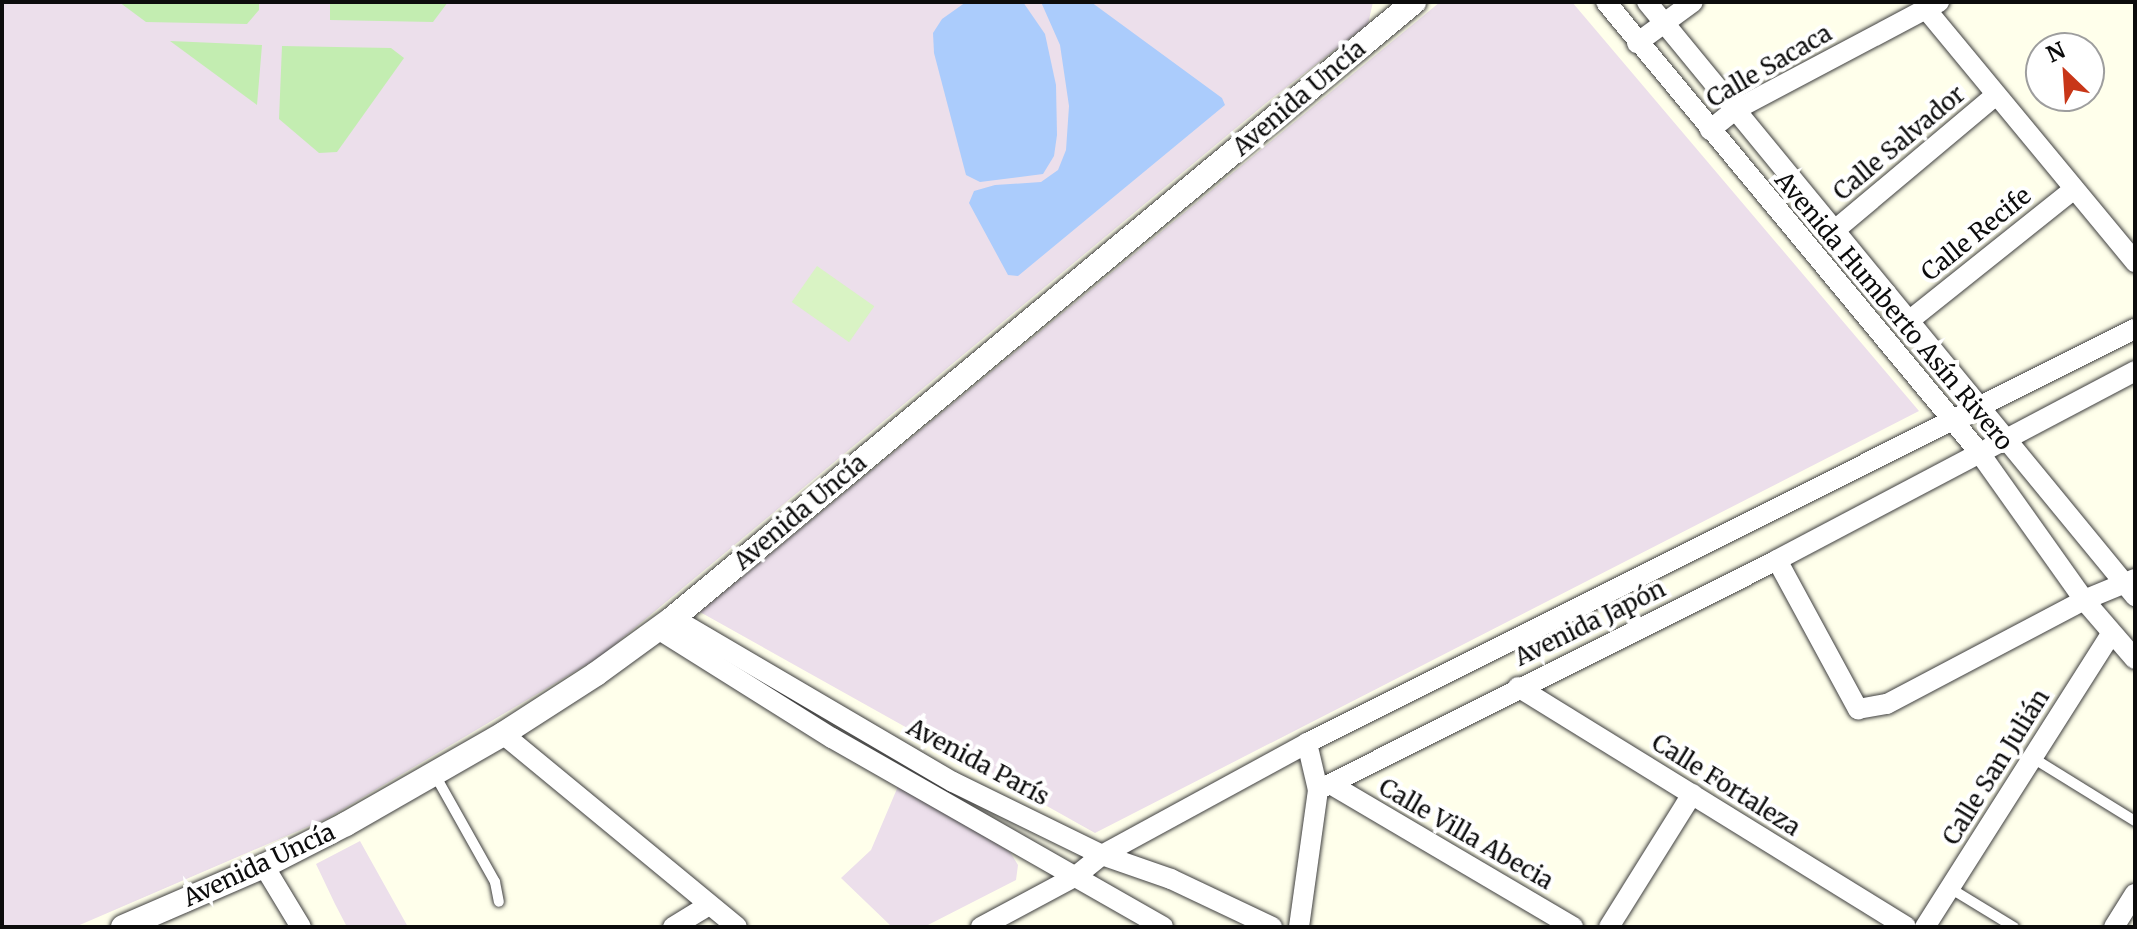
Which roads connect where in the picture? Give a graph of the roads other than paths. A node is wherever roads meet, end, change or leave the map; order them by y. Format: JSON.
{"nodes":[{"id":1,"x":1414,"y":2,"type":"edge"},
{"id":2,"x":1606,"y":2,"type":"edge"},
{"id":3,"x":1647,"y":2,"type":"edge"},
{"id":4,"x":1693,"y":2,"type":"edge"},
{"id":5,"x":1932,"y":5,"type":"edge"},
{"id":6,"x":1663,"y":22,"type":"junction"},
{"id":7,"x":1637,"y":43,"type":"junction"},
{"id":8,"x":1996,"y":95,"type":"junction"},
{"id":9,"x":1735,"y":110,"type":"junction"},
{"id":10,"x":1710,"y":130,"type":"junction"},
{"id":11,"x":2074,"y":189,"type":"junction"},
{"id":12,"x":1835,"y":230,"type":"junction"},
{"id":13,"x":2135,"y":262,"type":"edge"},
{"id":14,"x":1910,"y":320,"type":"junction"},
{"id":15,"x":2135,"y":329,"type":"edge"},
{"id":16,"x":2135,"y":371,"type":"edge"},
{"id":17,"x":1983,"y":407,"type":"junction"},
{"id":18,"x":1954,"y":421,"type":"junction"},
{"id":19,"x":2007,"y":437,"type":"junction"},
{"id":20,"x":1979,"y":452,"type":"junction"},
{"id":21,"x":1777,"y":560,"type":"junction"},
{"id":22,"x":2131,"y":586,"type":"edge"},
{"id":23,"x":2084,"y":600,"type":"junction"},
{"id":24,"x":666,"y":624,"type":"junction"},
{"id":25,"x":2111,"y":634,"type":"junction"},
{"id":26,"x":2135,"y":659,"type":"edge"},
{"id":27,"x":1518,"y":687,"type":"junction"},
{"id":28,"x":503,"y":734,"type":"junction"},
{"id":29,"x":1307,"y":743,"type":"junction"},
{"id":30,"x":2033,"y":758,"type":"junction"},
{"id":31,"x":435,"y":775,"type":"junction"},
{"id":32,"x":1325,"y":788,"type":"junction"},
{"id":33,"x":1692,"y":794,"type":"junction"},
{"id":34,"x":2135,"y":821,"type":"edge"},
{"id":35,"x":1102,"y":855,"type":"junction"},
{"id":36,"x":264,"y":866,"type":"junction"},
{"id":37,"x":1076,"y":876,"type":"junction"},
{"id":38,"x":1950,"y":888,"type":"junction"},
{"id":39,"x":2135,"y":894,"type":"edge"},
{"id":40,"x":499,"y":902,"type":"dead end"},
{"id":41,"x":709,"y":905,"type":"junction"},
{"id":42,"x":123,"y":927,"type":"edge"},
{"id":43,"x":301,"y":927,"type":"edge"},
{"id":44,"x":673,"y":927,"type":"edge"},
{"id":45,"x":737,"y":927,"type":"edge"},
{"id":46,"x":981,"y":927,"type":"edge"},
{"id":47,"x":1163,"y":927,"type":"edge"},
{"id":48,"x":1272,"y":927,"type":"edge"},
{"id":49,"x":1299,"y":927,"type":"edge"},
{"id":50,"x":1573,"y":927,"type":"edge"},
{"id":51,"x":1609,"y":927,"type":"edge"},
{"id":52,"x":1906,"y":927,"type":"edge"},
{"id":53,"x":1925,"y":927,"type":"edge"},
{"id":54,"x":2014,"y":927,"type":"edge"},
{"id":55,"x":2114,"y":927,"type":"edge"}],
"edges":[{"from":1,"to":24,"type":"street","name":"Avenida Uncía"},
{"from":2,"to":7,"type":"street","name":"Avenida Humberto Asín Rivero"},
{"from":3,"to":6,"type":"street","name":"Avenida Humberto Asín Rivero"},
{"from":4,"to":6,"type":"street"},
{"from":5,"to":8,"type":"street"},
{"from":5,"to":9,"type":"street","name":"Calle Sacaca"},
{"from":6,"to":7,"type":"street"},
{"from":6,"to":9,"type":"street","name":"Avenida Humberto Asín Rivero"},
{"from":7,"to":10,"type":"street","name":"Avenida Humberto Asín Rivero"},
{"from":8,"to":11,"type":"street"},
{"from":8,"to":12,"type":"street","name":"Calle Salvador"},
{"from":9,"to":10,"type":"street","name":"Calle Sacaca"},
{"from":9,"to":12,"type":"street","name":"Avenida Humberto Asín Rivero"},
{"from":10,"to":18,"type":"street","name":"Avenida Humberto Asín Rivero"},
{"from":11,"to":13,"type":"street"},
{"from":11,"to":14,"type":"street","name":"Calle Recife"},
{"from":12,"to":14,"type":"street","name":"Avenida Humberto Asín Rivero"},
{"from":14,"to":17,"type":"street","name":"Avenida Humberto Asín Rivero"},
{"from":15,"to":17,"type":"street","name":"Avenida Japón"},
{"from":16,"to":19,"type":"street","name":"Avenida Japón"},
{"from":17,"to":18,"type":"street","name":"Avenida Japón"},
{"from":17,"to":19,"type":"street","name":"Avenida Humberto Asín Rivero"},
{"from":18,"to":20,"type":"street","name":"Avenida Humberto Asín Rivero"},
{"from":18,"to":29,"type":"street","name":"Avenida Japón"},
{"from":19,"to":20,"type":"street","name":"Avenida Japón"},
{"from":19,"to":22,"type":"street","name":"Avenida Humberto Asín Rivero"},
{"from":20,"to":21,"type":"street","name":"Avenida Japón"},
{"from":20,"to":23,"type":"street","name":"Avenida Humberto Asín Rivero"},
{"from":21,"to":23,"type":"street"},
{"from":21,"to":27,"type":"street","name":"Avenida Japón"},
{"from":22,"to":23,"type":"street"},
{"from":23,"to":25,"type":"street","name":"Avenida Humberto Asín Rivero"},
{"from":24,"to":28,"type":"street","name":"Avenida Uncía"},
{"from":24,"to":35,"type":"street","name":"Avenida París"},
{"from":24,"to":37,"type":"street","name":"Avenida París"},
{"from":25,"to":26,"type":"street","name":"Avenida Humberto Asín Rivero"},
{"from":25,"to":30,"type":"street","name":"Calle San Julián"},
{"from":27,"to":32,"type":"street","name":"Avenida Japón"},
{"from":27,"to":33,"type":"street","name":"Calle Fortaleza"},
{"from":28,"to":31,"type":"street","name":"Avenida Uncía"},
{"from":28,"to":41,"type":"street"},
{"from":29,"to":32,"type":"street"},
{"from":29,"to":35,"type":"street","name":"Avenida Japón"},
{"from":30,"to":34,"type":"lane"},
{"from":30,"to":38,"type":"street","name":"Calle San Julián"},
{"from":31,"to":36,"type":"street","name":"Avenida Uncía"},
{"from":31,"to":40,"type":"lane"},
{"from":32,"to":49,"type":"street"},
{"from":32,"to":50,"type":"street","name":"Calle Villa Abecia"},
{"from":33,"to":51,"type":"street"},
{"from":33,"to":52,"type":"street","name":"Calle Fortaleza"},
{"from":35,"to":37,"type":"street","name":"Avenida Japón"},
{"from":35,"to":48,"type":"street","name":"Avenida París"},
{"from":36,"to":42,"type":"street","name":"Avenida Uncía"},
{"from":36,"to":43,"type":"street"},
{"from":37,"to":46,"type":"street","name":"Avenida Japón"},
{"from":37,"to":47,"type":"street","name":"Avenida París"},
{"from":38,"to":53,"type":"street","name":"Calle San Julián"},
{"from":38,"to":54,"type":"lane"},
{"from":39,"to":55,"type":"street"},
{"from":41,"to":44,"type":"street"},
{"from":41,"to":45,"type":"street"}]}
